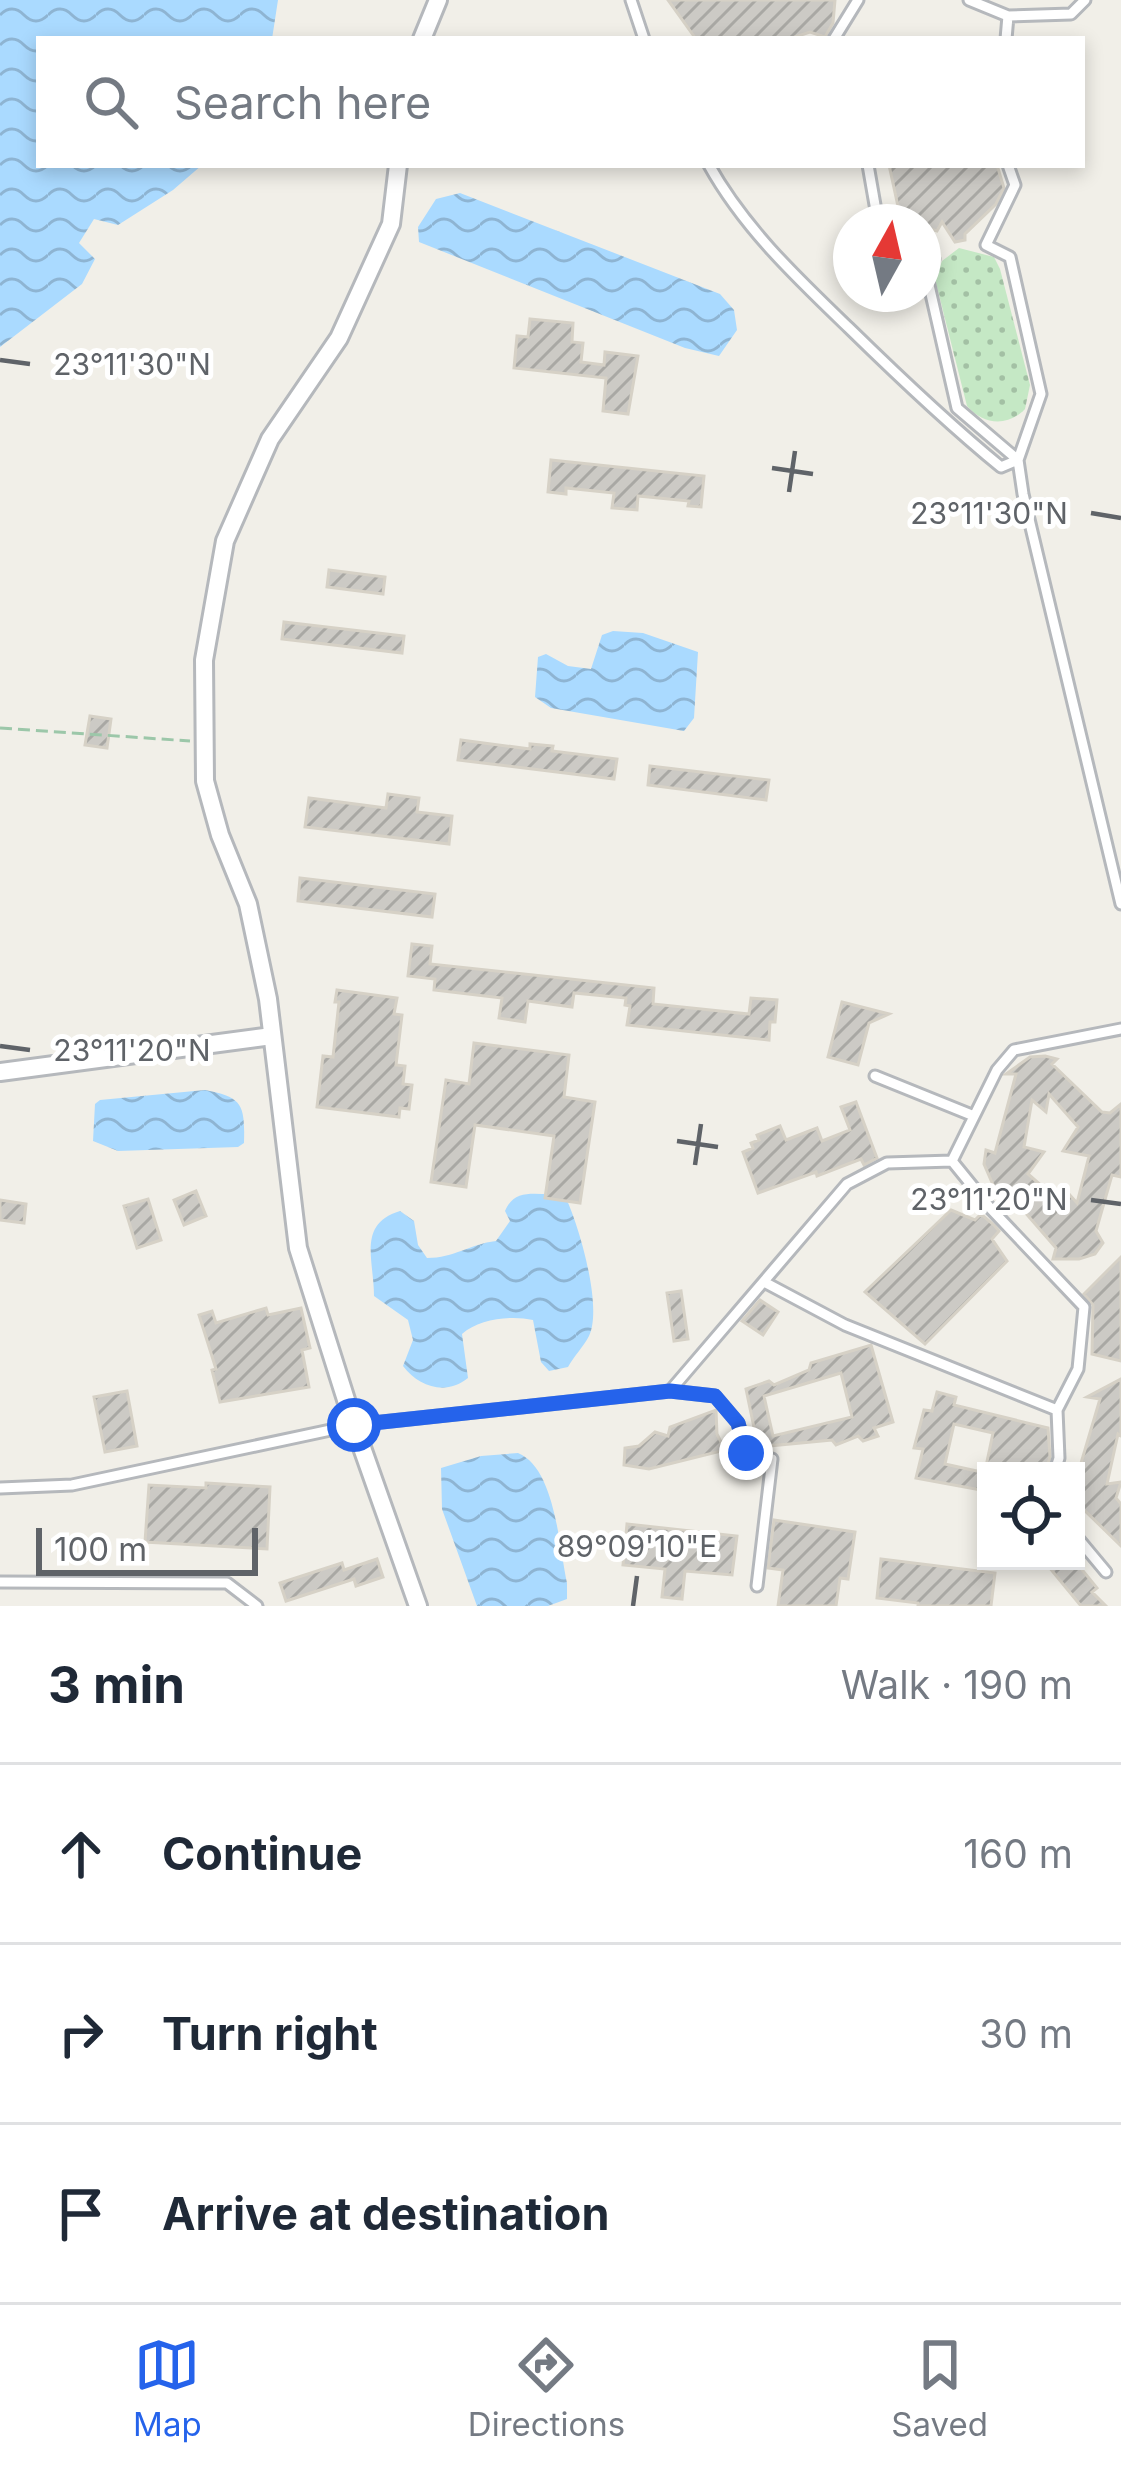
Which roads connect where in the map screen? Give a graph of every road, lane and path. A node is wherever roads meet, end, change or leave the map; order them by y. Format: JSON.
{"nodes":[{"id":1,"x":438,"y":0,"type":"edge"},
{"id":2,"x":631,"y":0,"type":"edge"},
{"id":3,"x":859,"y":0,"type":"edge"},
{"id":4,"x":969,"y":0,"type":"edge"},
{"id":5,"x":1085,"y":0,"type":"edge"},
{"id":6,"x":1008,"y":16,"type":"junction"},
{"id":7,"x":423,"y":36,"type":"edge"},
{"id":8,"x":643,"y":36,"type":"edge"},
{"id":9,"x":836,"y":36,"type":"edge"},
{"id":10,"x":1006,"y":36,"type":"edge"},
{"id":11,"x":398,"y":168,"type":"edge"},
{"id":12,"x":711,"y":168,"type":"edge"},
{"id":13,"x":869,"y":168,"type":"edge"},
{"id":14,"x":1009,"y":168,"type":"edge"},
{"id":15,"x":875,"y":204,"type":"edge"},
{"id":16,"x":935,"y":312,"type":"edge"},
{"id":17,"x":1018,"y":460,"type":"junction"},
{"id":18,"x":0,"y":728,"type":"edge"},
{"id":19,"x":205,"y":742,"type":"junction"},
{"id":20,"x":1121,"y":904,"type":"edge"},
{"id":21,"x":1121,"y":1029,"type":"edge"},
{"id":22,"x":272,"y":1036,"type":"junction"},
{"id":23,"x":0,"y":1072,"type":"edge"},
{"id":24,"x":875,"y":1076,"type":"dead end"},
{"id":25,"x":974,"y":1116,"type":"junction"},
{"id":26,"x":952,"y":1161,"type":"junction"},
{"id":27,"x":766,"y":1283,"type":"junction"},
{"id":28,"x":670,"y":1391,"type":"junction"},
{"id":29,"x":1057,"y":1409,"type":"junction"},
{"id":30,"x":354,"y":1425,"type":"junction"},
{"id":31,"x":1058,"y":1462,"type":"edge"},
{"id":32,"x":0,"y":1488,"type":"edge"},
{"id":33,"x":1085,"y":1547,"type":"edge"},
{"id":34,"x":1106,"y":1572,"type":"dead end"},
{"id":35,"x":0,"y":1582,"type":"edge"},
{"id":36,"x":758,"y":1586,"type":"dead end"},
{"id":37,"x":256,"y":1606,"type":"edge"},
{"id":38,"x":418,"y":1606,"type":"edge"}],
"edges":[{"from":1,"to":7,"type":"street"},
{"from":2,"to":8,"type":"lane"},
{"from":3,"to":9,"type":"lane"},
{"from":4,"to":6,"type":"lane"},
{"from":5,"to":6,"type":"lane"},
{"from":6,"to":10,"type":"lane"},
{"from":11,"to":19,"type":"street"},
{"from":12,"to":17,"type":"lane"},
{"from":13,"to":15,"type":"lane"},
{"from":14,"to":17,"type":"lane"},
{"from":16,"to":17,"type":"lane"},
{"from":17,"to":20,"type":"lane"},
{"from":18,"to":19,"type":"path"},
{"from":19,"to":22,"type":"street"},
{"from":21,"to":25,"type":"lane"},
{"from":22,"to":23,"type":"street"},
{"from":22,"to":30,"type":"street"},
{"from":24,"to":25,"type":"lane"},
{"from":25,"to":26,"type":"lane"},
{"from":26,"to":27,"type":"lane"},
{"from":26,"to":29,"type":"lane"},
{"from":27,"to":28,"type":"lane"},
{"from":27,"to":29,"type":"lane"},
{"from":28,"to":30,"type":"lane"},
{"from":28,"to":36,"type":"lane"},
{"from":29,"to":31,"type":"lane"},
{"from":30,"to":32,"type":"lane"},
{"from":30,"to":38,"type":"street"},
{"from":33,"to":34,"type":"lane"},
{"from":35,"to":37,"type":"lane"}]}
